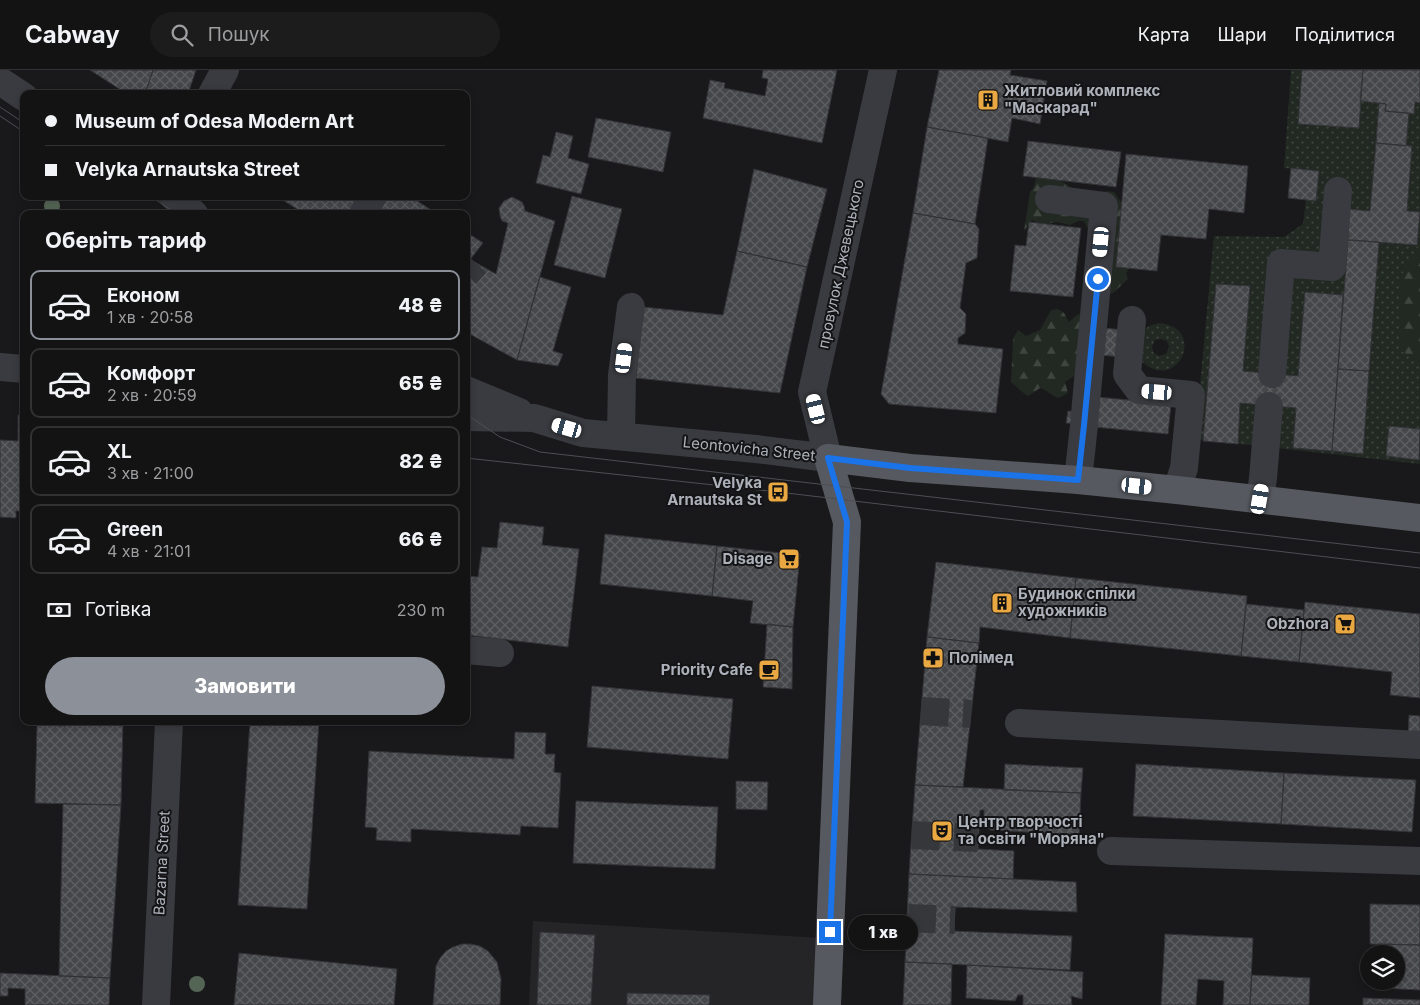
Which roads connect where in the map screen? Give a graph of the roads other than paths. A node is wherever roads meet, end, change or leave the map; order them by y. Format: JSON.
{"nodes":[{"id":1,"x":225,"y":70,"type":"edge"},
{"id":2,"x":883,"y":70,"type":"edge"},
{"id":3,"x":0,"y":81,"type":"edge"},
{"id":4,"x":214,"y":90,"type":"edge"},
{"id":5,"x":20,"y":94,"type":"edge"},
{"id":6,"x":1338,"y":191,"type":"dead end"},
{"id":7,"x":1049,"y":199,"type":"dead end"},
{"id":8,"x":631,"y":307,"type":"dead end"},
{"id":9,"x":1132,"y":320,"type":"dead end"},
{"id":10,"x":0,"y":367,"type":"edge"},
{"id":11,"x":20,"y":369,"type":"edge"},
{"id":12,"x":1272,"y":374,"type":"dead end"},
{"id":13,"x":470,"y":392,"type":"edge"},
{"id":14,"x":1269,"y":406,"type":"dead end"},
{"id":15,"x":470,"y":417,"type":"edge"},
{"id":16,"x":534,"y":418,"type":"junction"},
{"id":17,"x":620,"y":436,"type":"junction"},
{"id":18,"x":828,"y":458,"type":"junction"},
{"id":19,"x":1078,"y":480,"type":"junction"},
{"id":20,"x":1177,"y":490,"type":"junction"},
{"id":21,"x":1260,"y":499,"type":"junction"},
{"id":22,"x":1420,"y":516,"type":"edge"},
{"id":23,"x":470,"y":650,"type":"edge"},
{"id":24,"x":500,"y":653,"type":"dead end"},
{"id":25,"x":1019,"y":723,"type":"dead end"},
{"id":26,"x":169,"y":725,"type":"edge"},
{"id":27,"x":1420,"y":745,"type":"edge"},
{"id":28,"x":1111,"y":851,"type":"dead end"},
{"id":29,"x":1420,"y":861,"type":"edge"},
{"id":30,"x":156,"y":1005,"type":"edge"},
{"id":31,"x":827,"y":1005,"type":"edge"}],
"edges":[{"from":1,"to":4,"type":"street"},
{"from":2,"to":18,"type":"street","name":"провулок Джевецького"},
{"from":3,"to":5,"type":"street"},
{"from":6,"to":12,"type":"street"},
{"from":7,"to":19,"type":"street"},
{"from":8,"to":17,"type":"street"},
{"from":9,"to":20,"type":"street"},
{"from":10,"to":11,"type":"street"},
{"from":13,"to":16,"type":"street"},
{"from":14,"to":21,"type":"street"},
{"from":15,"to":16,"type":"street","name":"Leontovicha Street"},
{"from":16,"to":17,"type":"street","name":"Leontovicha Street"},
{"from":17,"to":18,"type":"street","name":"Leontovicha Street"},
{"from":18,"to":19,"type":"main road","name":"Leontovicha Street"},
{"from":18,"to":31,"type":"main road"},
{"from":19,"to":20,"type":"main road","name":"Leontovicha Street"},
{"from":20,"to":21,"type":"main road","name":"Leontovicha Street"},
{"from":21,"to":22,"type":"main road","name":"Leontovicha Street"},
{"from":23,"to":24,"type":"street"},
{"from":25,"to":27,"type":"street"},
{"from":26,"to":30,"type":"street","name":"Bazarna Street"},
{"from":28,"to":29,"type":"street"}]}
